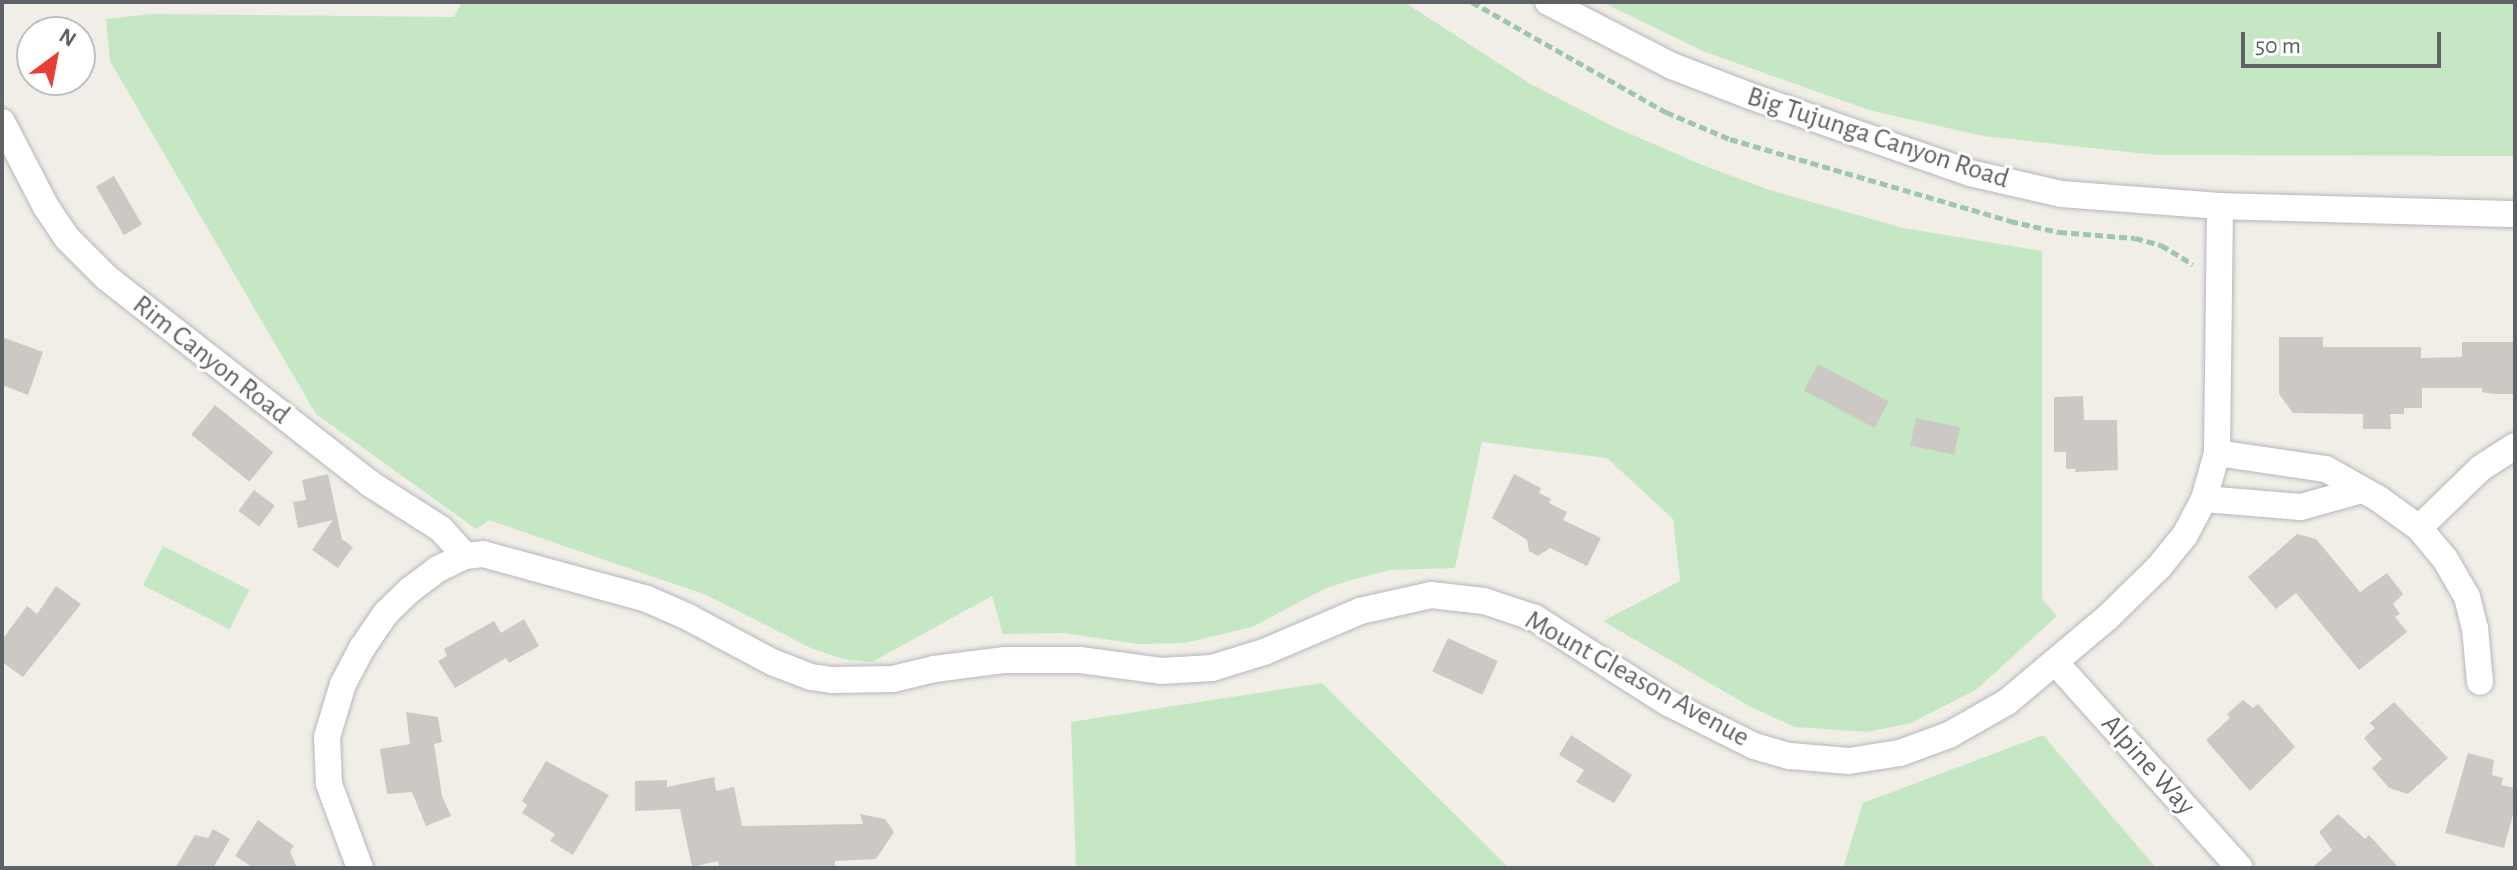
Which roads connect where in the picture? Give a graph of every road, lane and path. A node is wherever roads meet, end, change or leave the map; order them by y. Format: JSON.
{"nodes":[{"id":1,"x":1472,"y":2,"type":"edge"},
{"id":2,"x":1548,"y":2,"type":"edge"},
{"id":3,"x":2,"y":122,"type":"edge"},
{"id":4,"x":2220,"y":206,"type":"junction"},
{"id":5,"x":2515,"y":214,"type":"edge"},
{"id":6,"x":2219,"y":283,"type":"junction"},
{"id":7,"x":2515,"y":446,"type":"edge"},
{"id":8,"x":2217,"y":453,"type":"junction"},
{"id":9,"x":2362,"y":490,"type":"junction"},
{"id":10,"x":2204,"y":499,"type":"junction"},
{"id":11,"x":2419,"y":528,"type":"junction"},
{"id":12,"x":465,"y":556,"type":"junction"},
{"id":13,"x":2056,"y":663,"type":"junction"},
{"id":14,"x":2480,"y":682,"type":"dead end"},
{"id":15,"x":360,"y":868,"type":"edge"},
{"id":16,"x":2240,"y":868,"type":"edge"}],
"edges":[{"from":1,"to":6,"type":"path"},
{"from":2,"to":4,"type":"street","name":"Big Tujunga Canyon Road"},
{"from":3,"to":12,"type":"street","name":"Rim Canyon Road"},
{"from":4,"to":5,"type":"street","name":"Big Tujunga Canyon Road"},
{"from":4,"to":6,"type":"street","name":"Mount Gleason Avenue"},
{"from":6,"to":8,"type":"street","name":"Mount Gleason Avenue"},
{"from":7,"to":11,"type":"street"},
{"from":8,"to":9,"type":"street"},
{"from":8,"to":10,"type":"street","name":"Mount Gleason Avenue"},
{"from":9,"to":10,"type":"street"},
{"from":9,"to":11,"type":"street"},
{"from":10,"to":13,"type":"street","name":"Mount Gleason Avenue"},
{"from":11,"to":14,"type":"street"},
{"from":12,"to":13,"type":"street","name":"Mount Gleason Avenue"},
{"from":12,"to":15,"type":"street"},
{"from":13,"to":16,"type":"street","name":"Alpine Way"}]}
